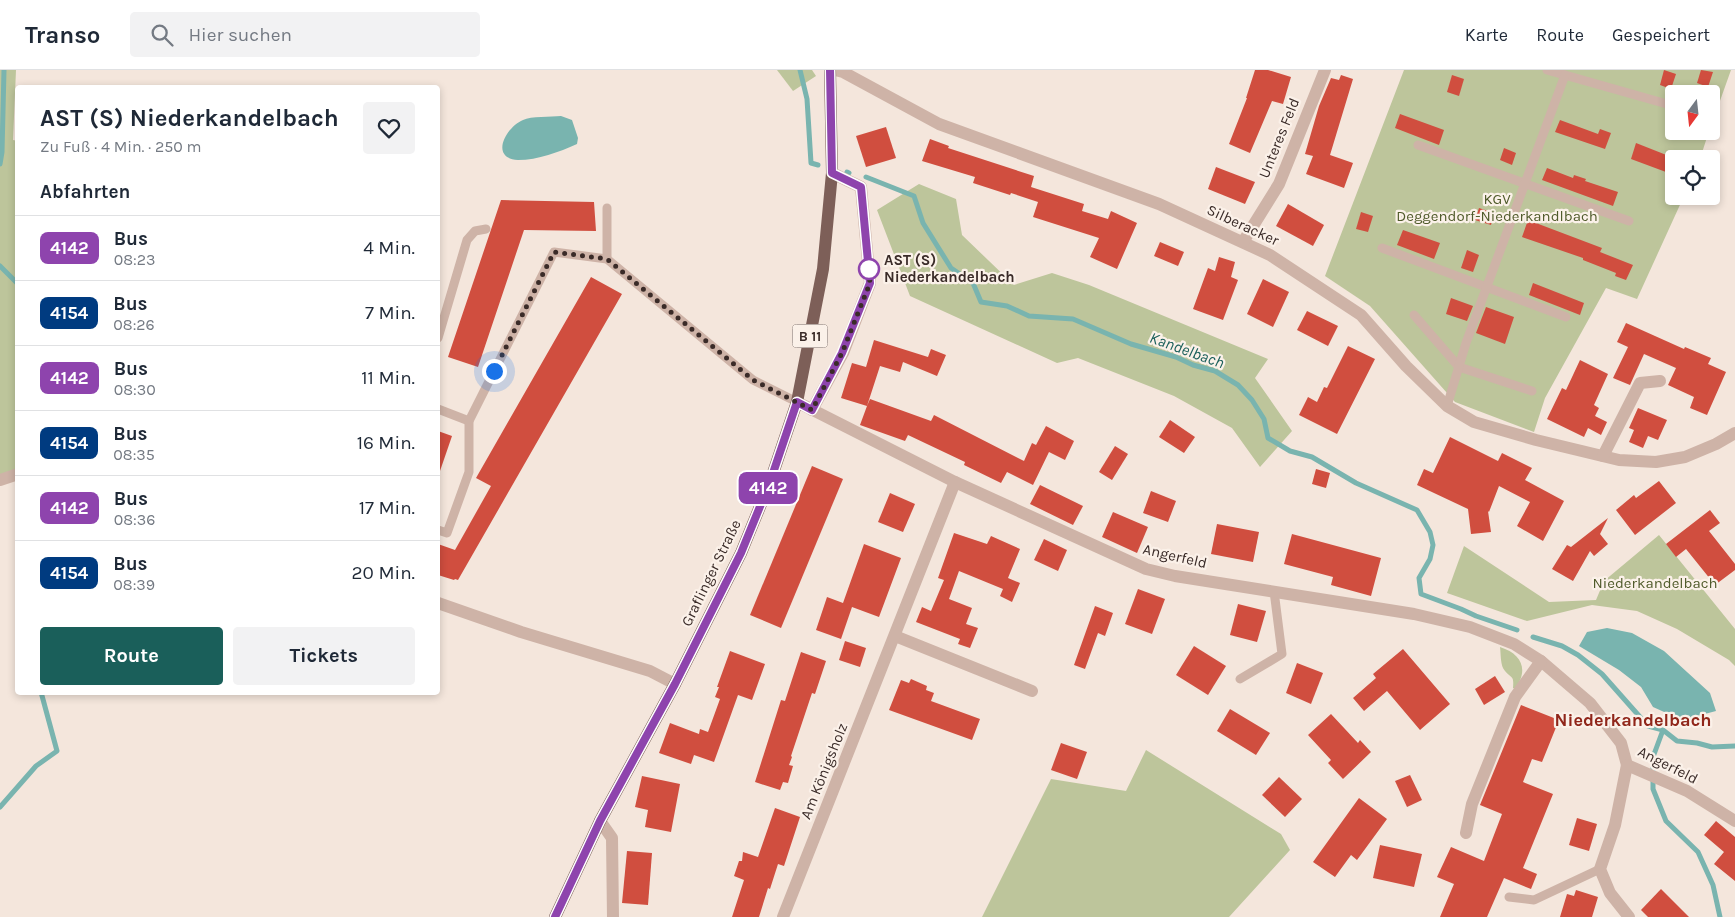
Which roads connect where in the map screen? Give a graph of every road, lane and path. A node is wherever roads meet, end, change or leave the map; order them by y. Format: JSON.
{"nodes":[{"id":1,"x":830,"y":70,"type":"edge"},
{"id":2,"x":835,"y":70,"type":"edge"},
{"id":3,"x":1325,"y":70,"type":"edge"},
{"id":4,"x":1547,"y":70,"type":"edge"},
{"id":5,"x":1565,"y":75,"type":"junction"},
{"id":6,"x":1665,"y":103,"type":"edge"},
{"id":7,"x":1418,"y":145,"type":"dead end"},
{"id":8,"x":832,"y":173,"type":"junction"},
{"id":9,"x":1526,"y":184,"type":"junction"},
{"id":10,"x":607,"y":208,"type":"dead end"},
{"id":11,"x":1629,"y":222,"type":"dead end"},
{"id":12,"x":486,"y":229,"type":"dead end"},
{"id":13,"x":1243,"y":242,"type":"junction"},
{"id":14,"x":1382,"y":248,"type":"dead end"},
{"id":15,"x":607,"y":259,"type":"junction"},
{"id":16,"x":1487,"y":287,"type":"junction"},
{"id":17,"x":1414,"y":316,"type":"dead end"},
{"id":18,"x":1566,"y":317,"type":"dead end"},
{"id":19,"x":440,"y":331,"type":"edge"},
{"id":20,"x":1459,"y":367,"type":"junction"},
{"id":21,"x":1660,"y":381,"type":"dead end"},
{"id":22,"x":1532,"y":391,"type":"dead end"},
{"id":23,"x":797,"y":402,"type":"junction"},
{"id":24,"x":1447,"y":406,"type":"junction"},
{"id":25,"x":812,"y":410,"type":"junction"},
{"id":26,"x":440,"y":411,"type":"edge"},
{"id":27,"x":469,"y":422,"type":"junction"},
{"id":28,"x":1735,"y":433,"type":"edge"},
{"id":29,"x":1603,"y":456,"type":"junction"},
{"id":30,"x":15,"y":475,"type":"edge"},
{"id":31,"x":0,"y":480,"type":"edge"},
{"id":32,"x":955,"y":482,"type":"junction"},
{"id":33,"x":440,"y":531,"type":"edge"},
{"id":34,"x":1274,"y":591,"type":"junction"},
{"id":35,"x":440,"y":604,"type":"edge"},
{"id":36,"x":895,"y":636,"type":"junction"},
{"id":37,"x":1541,"y":660,"type":"junction"},
{"id":38,"x":1240,"y":679,"type":"dead end"},
{"id":39,"x":675,"y":684,"type":"junction"},
{"id":40,"x":1032,"y":691,"type":"dead end"},
{"id":41,"x":1627,"y":765,"type":"junction"},
{"id":42,"x":600,"y":821,"type":"junction"},
{"id":43,"x":1735,"y":821,"type":"edge"},
{"id":44,"x":1466,"y":834,"type":"dead end"},
{"id":45,"x":1600,"y":869,"type":"junction"},
{"id":46,"x":1509,"y":896,"type":"dead end"},
{"id":47,"x":556,"y":917,"type":"edge"},
{"id":48,"x":613,"y":917,"type":"edge"},
{"id":49,"x":783,"y":917,"type":"edge"},
{"id":50,"x":1629,"y":917,"type":"edge"}],
"edges":[{"from":1,"to":8,"type":"main road","name":"Graflinger Straße","number":"B 11"},
{"from":2,"to":13,"type":"street","name":"Silberacker"},
{"from":3,"to":13,"type":"street","name":"Unteres Feld"},
{"from":4,"to":5,"type":"lane"},
{"from":5,"to":6,"type":"lane"},
{"from":5,"to":9,"type":"lane"},
{"from":7,"to":9,"type":"lane"},
{"from":8,"to":23,"type":"main road","name":"Graflinger Straße","number":"B 11"},
{"from":8,"to":25,"type":"street"},
{"from":9,"to":11,"type":"lane"},
{"from":9,"to":16,"type":"lane"},
{"from":10,"to":15,"type":"lane"},
{"from":12,"to":19,"type":"lane"},
{"from":13,"to":24,"type":"street","name":"Silberacker"},
{"from":14,"to":16,"type":"lane"},
{"from":15,"to":23,"type":"lane"},
{"from":15,"to":27,"type":"lane"},
{"from":16,"to":18,"type":"lane"},
{"from":16,"to":20,"type":"lane"},
{"from":17,"to":20,"type":"lane"},
{"from":20,"to":22,"type":"lane"},
{"from":20,"to":24,"type":"lane"},
{"from":21,"to":29,"type":"street"},
{"from":23,"to":25,"type":"street","name":"Angerfeld"},
{"from":23,"to":39,"type":"main road","name":"Graflinger Straße","number":"B 11"},
{"from":24,"to":29,"type":"street","name":"Silberacker"},
{"from":25,"to":32,"type":"street","name":"Angerfeld"},
{"from":26,"to":27,"type":"lane"},
{"from":27,"to":33,"type":"lane"},
{"from":28,"to":29,"type":"street","name":"Silberacker"},
{"from":30,"to":31,"type":"street"},
{"from":32,"to":34,"type":"street","name":"Angerfeld"},
{"from":32,"to":36,"type":"street","name":"Am Königsholz"},
{"from":34,"to":37,"type":"street","name":"Angerfeld"},
{"from":34,"to":38,"type":"lane"},
{"from":35,"to":39,"type":"street"},
{"from":36,"to":40,"type":"street"},
{"from":36,"to":49,"type":"street","name":"Am Königsholz"},
{"from":37,"to":41,"type":"street","name":"Angerfeld"},
{"from":37,"to":44,"type":"street"},
{"from":39,"to":42,"type":"main road","name":"Graflinger Straße","number":"B 11"},
{"from":41,"to":43,"type":"street","name":"Angerfeld"},
{"from":41,"to":45,"type":"street"},
{"from":42,"to":47,"type":"main road","name":"Graflinger Straße","number":"B 11"},
{"from":42,"to":48,"type":"street"},
{"from":45,"to":46,"type":"lane"},
{"from":45,"to":50,"type":"street"}]}
